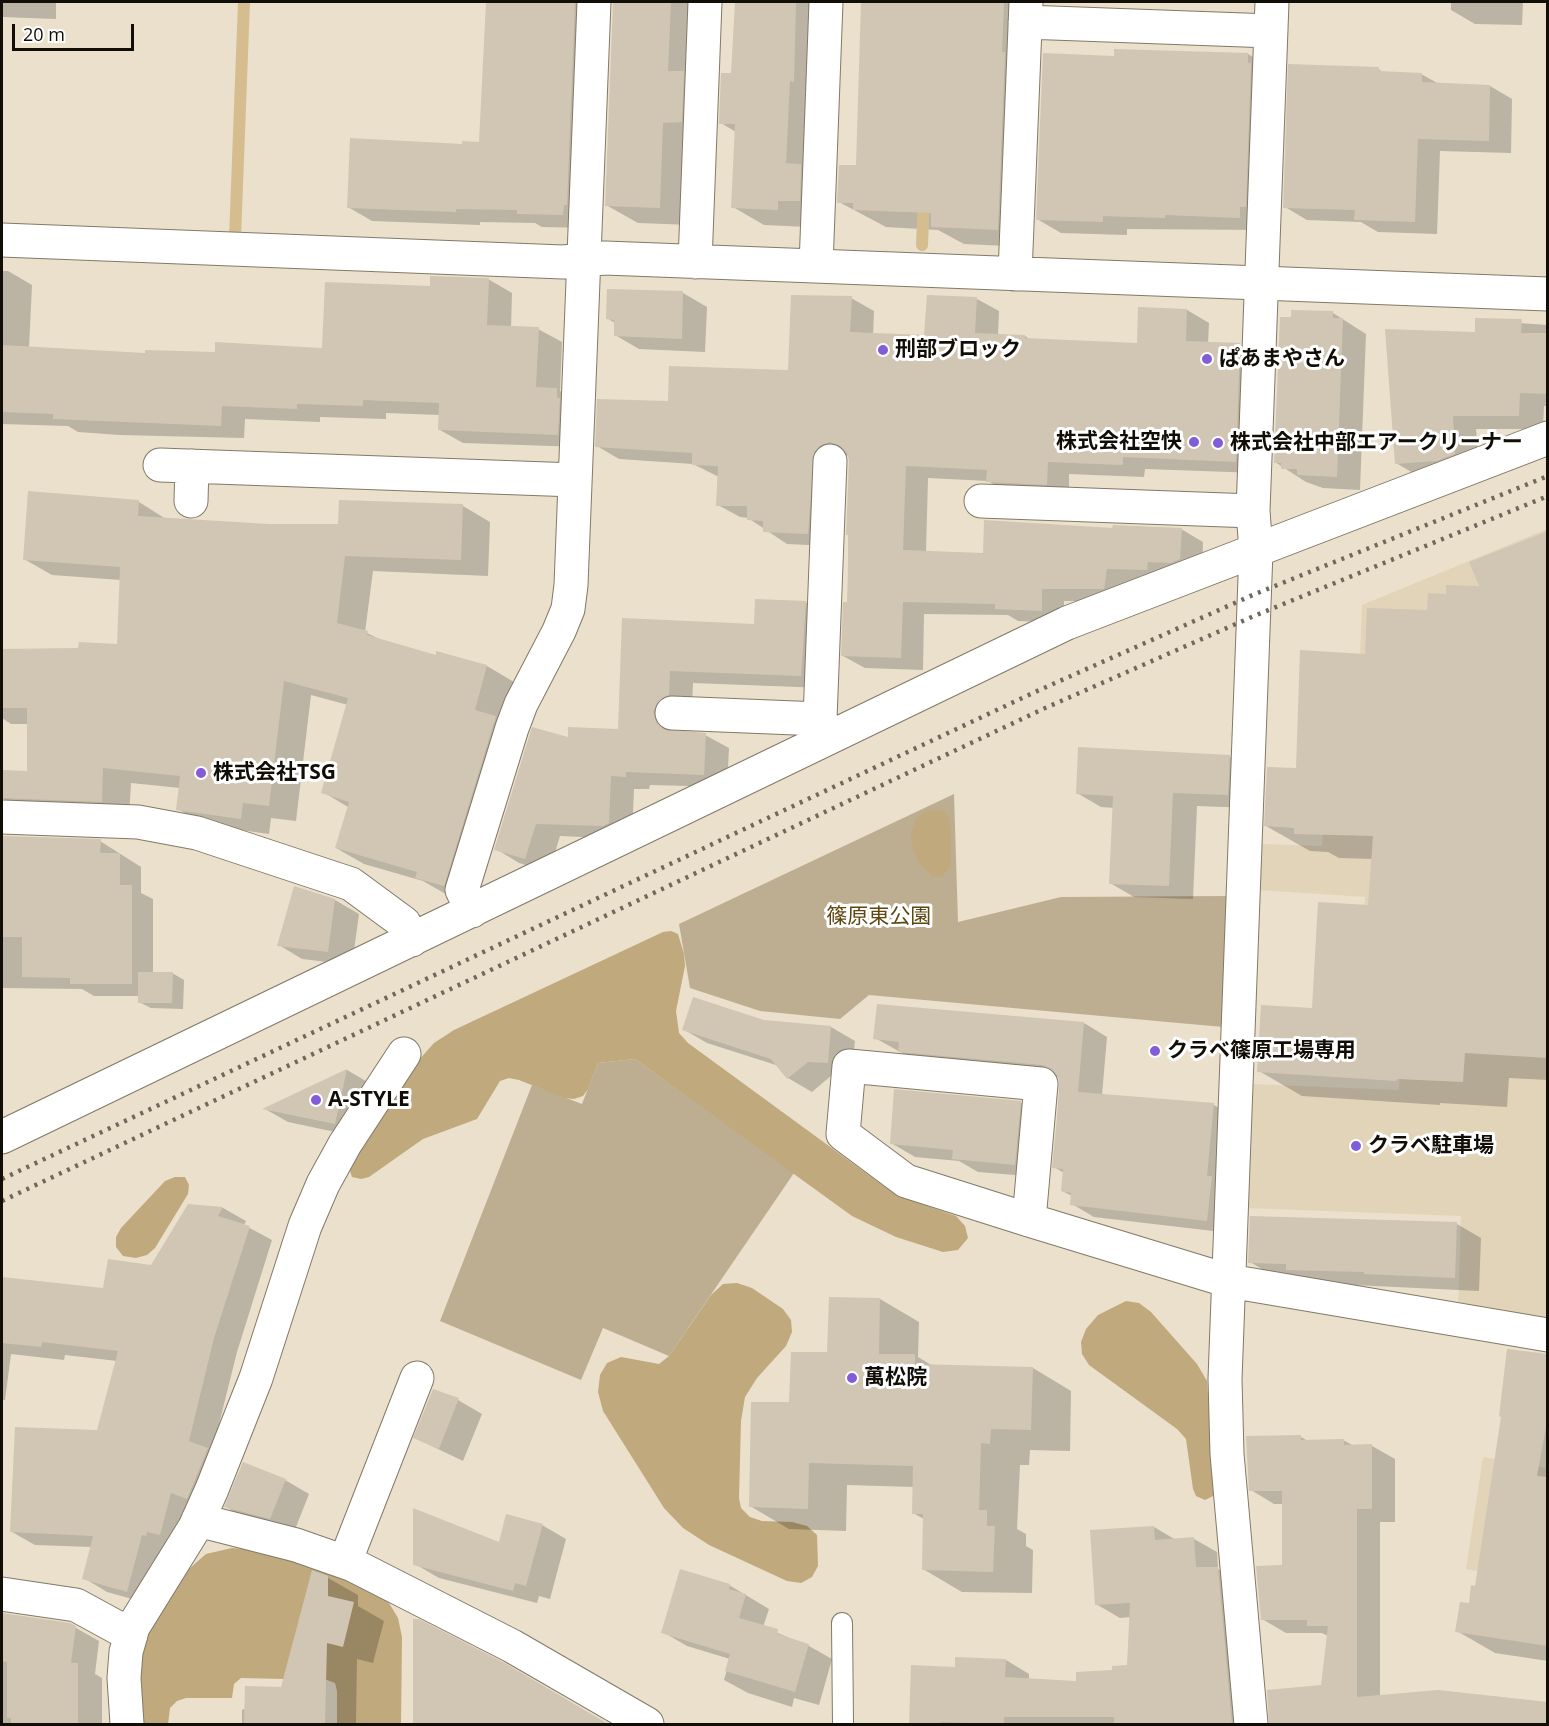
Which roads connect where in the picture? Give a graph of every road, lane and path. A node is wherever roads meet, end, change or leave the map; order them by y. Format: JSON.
{"nodes":[{"id":1,"x":594,"y":2,"type":"edge"},
{"id":2,"x":705,"y":2,"type":"edge"},
{"id":3,"x":826,"y":2,"type":"edge"},
{"id":4,"x":1026,"y":12,"type":"edge"},
{"id":5,"x":1271,"y":16,"type":"edge"},
{"id":6,"x":2,"y":240,"type":"edge"},
{"id":7,"x":584,"y":260,"type":"junction"},
{"id":8,"x":695,"y":262,"type":"junction"},
{"id":9,"x":816,"y":266,"type":"junction"},
{"id":10,"x":1015,"y":274,"type":"junction"},
{"id":11,"x":1262,"y":283,"type":"junction"},
{"id":12,"x":1548,"y":294,"type":"edge"},
{"id":13,"x":1548,"y":438,"type":"edge"},
{"id":14,"x":830,"y":461,"type":"dead end"},
{"id":15,"x":160,"y":465,"type":"dead end"},
{"id":16,"x":192,"y":466,"type":"junction"},
{"id":17,"x":575,"y":480,"type":"junction"},
{"id":18,"x":191,"y":501,"type":"dead end"},
{"id":19,"x":981,"y":501,"type":"dead end"},
{"id":20,"x":1252,"y":511,"type":"junction"},
{"id":21,"x":1256,"y":551,"type":"junction"},
{"id":22,"x":672,"y":713,"type":"dead end"},
{"id":23,"x":825,"y":728,"type":"junction"},
{"id":24,"x":2,"y":817,"type":"edge"},
{"id":25,"x":472,"y":911,"type":"junction"},
{"id":26,"x":412,"y":940,"type":"junction"},
{"id":27,"x":404,"y":1054,"type":"dead end"},
{"id":28,"x":2,"y":1137,"type":"edge"},
{"id":29,"x":1029,"y":1220,"type":"junction"},
{"id":30,"x":1229,"y":1281,"type":"junction"},
{"id":31,"x":1548,"y":1335,"type":"edge"},
{"id":32,"x":417,"y":1378,"type":"dead end"},
{"id":33,"x":198,"y":1520,"type":"junction"},
{"id":34,"x":345,"y":1562,"type":"junction"},
{"id":35,"x":2,"y":1594,"type":"edge"},
{"id":36,"x":842,"y":1623,"type":"dead end"},
{"id":37,"x":131,"y":1635,"type":"junction"},
{"id":38,"x":127,"y":1725,"type":"edge"},
{"id":39,"x":647,"y":1725,"type":"edge"},
{"id":40,"x":843,"y":1725,"type":"edge"},
{"id":41,"x":1251,"y":1725,"type":"edge"}],
"edges":[{"from":1,"to":7,"type":"street"},
{"from":2,"to":8,"type":"street"},
{"from":3,"to":9,"type":"street"},
{"from":4,"to":5,"type":"street"},
{"from":4,"to":10,"type":"street"},
{"from":5,"to":11,"type":"street"},
{"from":6,"to":7,"type":"street"},
{"from":7,"to":8,"type":"street"},
{"from":7,"to":17,"type":"street"},
{"from":8,"to":9,"type":"street"},
{"from":9,"to":10,"type":"street"},
{"from":10,"to":11,"type":"street"},
{"from":11,"to":12,"type":"street"},
{"from":11,"to":20,"type":"street"},
{"from":13,"to":21,"type":"street"},
{"from":14,"to":23,"type":"street"},
{"from":15,"to":16,"type":"street"},
{"from":16,"to":17,"type":"street"},
{"from":16,"to":18,"type":"street"},
{"from":17,"to":25,"type":"street"},
{"from":19,"to":20,"type":"street"},
{"from":20,"to":21,"type":"street"},
{"from":21,"to":23,"type":"street"},
{"from":21,"to":30,"type":"street"},
{"from":22,"to":23,"type":"street"},
{"from":23,"to":25,"type":"street"},
{"from":24,"to":26,"type":"street"},
{"from":25,"to":26,"type":"street"},
{"from":26,"to":28,"type":"street"},
{"from":27,"to":33,"type":"street"},
{"from":29,"to":29,"type":"street"},
{"from":29,"to":30,"type":"street"},
{"from":30,"to":31,"type":"street"},
{"from":30,"to":41,"type":"street"},
{"from":32,"to":34,"type":"street"},
{"from":33,"to":34,"type":"street"},
{"from":33,"to":37,"type":"street"},
{"from":34,"to":39,"type":"street"},
{"from":35,"to":37,"type":"street"},
{"from":36,"to":40,"type":"lane"},
{"from":37,"to":38,"type":"street"}]}
